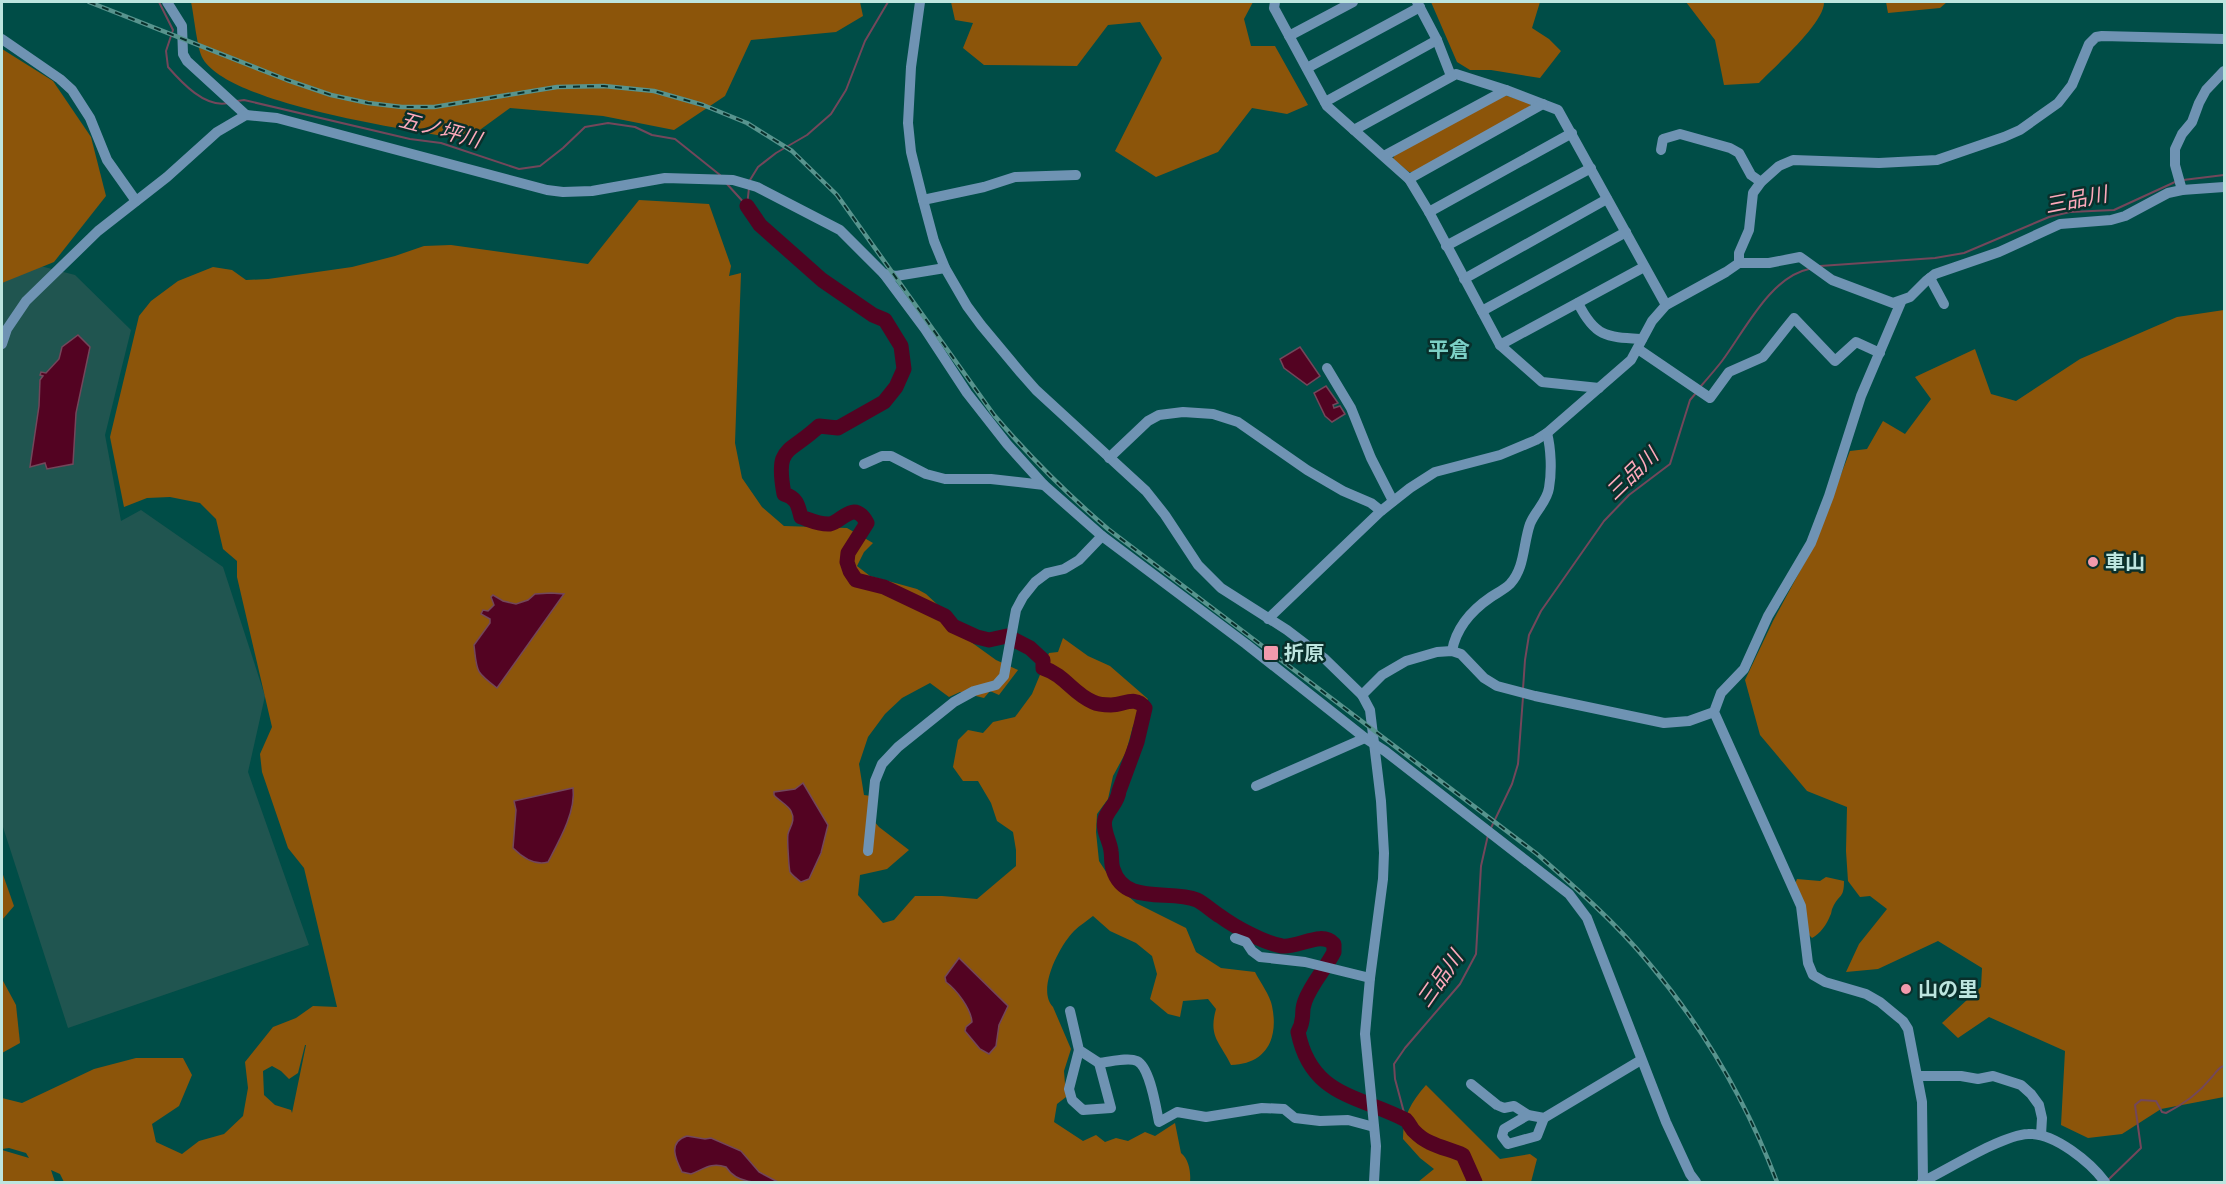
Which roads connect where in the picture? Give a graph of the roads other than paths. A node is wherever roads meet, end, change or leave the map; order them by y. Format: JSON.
{"nodes":[{"id":1,"x":167,"y":2,"type":"edge"},
{"id":2,"x":920,"y":2,"type":"edge"},
{"id":3,"x":1275,"y":2,"type":"edge"},
{"id":4,"x":1353,"y":2,"type":"edge"},
{"id":5,"x":1418,"y":4,"type":"edge"},
{"id":6,"x":1289,"y":36,"type":"junction"},
{"id":7,"x":2,"y":39,"type":"edge"},
{"id":8,"x":2224,"y":39,"type":"edge"},
{"id":9,"x":1437,"y":40,"type":"junction"},
{"id":10,"x":1307,"y":68,"type":"junction"},
{"id":11,"x":2224,"y":72,"type":"edge"},
{"id":12,"x":1451,"y":76,"type":"junction"},
{"id":13,"x":1506,"y":90,"type":"junction"},
{"id":14,"x":1325,"y":102,"type":"junction"},
{"id":15,"x":1543,"y":104,"type":"junction"},
{"id":16,"x":243,"y":112,"type":"junction"},
{"id":17,"x":1354,"y":130,"type":"junction"},
{"id":18,"x":1572,"y":133,"type":"junction"},
{"id":19,"x":1661,"y":150,"type":"dead end"},
{"id":20,"x":1384,"y":156,"type":"junction"},
{"id":21,"x":1591,"y":168,"type":"junction"},
{"id":22,"x":1076,"y":175,"type":"dead end"},
{"id":23,"x":1409,"y":179,"type":"junction"},
{"id":24,"x":1761,"y":182,"type":"junction"},
{"id":25,"x":2180,"y":182,"type":"junction"},
{"id":26,"x":2224,"y":187,"type":"edge"},
{"id":27,"x":1607,"y":199,"type":"junction"},
{"id":28,"x":923,"y":200,"type":"junction"},
{"id":29,"x":136,"y":201,"type":"junction"},
{"id":30,"x":1429,"y":212,"type":"junction"},
{"id":31,"x":1626,"y":232,"type":"junction"},
{"id":32,"x":1446,"y":246,"type":"junction"},
{"id":33,"x":1739,"y":262,"type":"junction"},
{"id":34,"x":1644,"y":267,"type":"junction"},
{"id":35,"x":945,"y":268,"type":"junction"},
{"id":36,"x":884,"y":274,"type":"junction"},
{"id":37,"x":1930,"y":278,"type":"junction"},
{"id":38,"x":1464,"y":279,"type":"junction"},
{"id":39,"x":1901,"y":302,"type":"junction"},
{"id":40,"x":1578,"y":303,"type":"junction"},
{"id":41,"x":1944,"y":304,"type":"dead end"},
{"id":42,"x":1666,"y":305,"type":"junction"},
{"id":43,"x":1482,"y":311,"type":"junction"},
{"id":44,"x":2,"y":344,"type":"edge"},
{"id":45,"x":1640,"y":344,"type":"junction"},
{"id":46,"x":1500,"y":345,"type":"junction"},
{"id":47,"x":1880,"y":353,"type":"junction"},
{"id":48,"x":1327,"y":368,"type":"dead end"},
{"id":49,"x":1599,"y":388,"type":"junction"},
{"id":50,"x":1547,"y":433,"type":"junction"},
{"id":51,"x":1109,"y":458,"type":"junction"},
{"id":52,"x":864,"y":464,"type":"dead end"},
{"id":53,"x":1044,"y":485,"type":"junction"},
{"id":54,"x":1393,"y":501,"type":"junction"},
{"id":55,"x":1381,"y":511,"type":"junction"},
{"id":56,"x":1102,"y":536,"type":"junction"},
{"id":57,"x":1268,"y":619,"type":"junction"},
{"id":58,"x":1452,"y":651,"type":"junction"},
{"id":59,"x":1362,"y":694,"type":"junction"},
{"id":60,"x":1714,"y":712,"type":"junction"},
{"id":61,"x":1370,"y":741,"type":"junction"},
{"id":62,"x":1256,"y":786,"type":"dead end"},
{"id":63,"x":868,"y":851,"type":"dead end"},
{"id":64,"x":1235,"y":938,"type":"dead end"},
{"id":65,"x":1370,"y":978,"type":"junction"},
{"id":66,"x":1070,"y":1011,"type":"dead end"},
{"id":67,"x":1079,"y":1050,"type":"junction"},
{"id":68,"x":1641,"y":1060,"type":"junction"},
{"id":69,"x":1100,"y":1063,"type":"junction"},
{"id":70,"x":1918,"y":1076,"type":"junction"},
{"id":71,"x":1471,"y":1084,"type":"dead end"},
{"id":72,"x":1528,"y":1115,"type":"junction"},
{"id":73,"x":1544,"y":1118,"type":"junction"},
{"id":74,"x":1374,"y":1127,"type":"junction"},
{"id":75,"x":2041,"y":1135,"type":"junction"},
{"id":76,"x":1374,"y":1182,"type":"edge"},
{"id":77,"x":1696,"y":1182,"type":"edge"},
{"id":78,"x":1922,"y":1182,"type":"edge"},
{"id":79,"x":2105,"y":1182,"type":"edge"}],
"edges":[{"from":1,"to":16,"type":"street"},
{"from":2,"to":28,"type":"street"},
{"from":3,"to":6,"type":"street"},
{"from":4,"to":6,"type":"street"},
{"from":5,"to":9,"type":"street"},
{"from":5,"to":10,"type":"street"},
{"from":6,"to":10,"type":"street"},
{"from":7,"to":29,"type":"street"},
{"from":8,"to":24,"type":"street"},
{"from":9,"to":12,"type":"street"},
{"from":9,"to":14,"type":"street"},
{"from":10,"to":14,"type":"street"},
{"from":11,"to":25,"type":"street"},
{"from":12,"to":13,"type":"street"},
{"from":12,"to":17,"type":"street"},
{"from":13,"to":15,"type":"street"},
{"from":13,"to":20,"type":"street"},
{"from":14,"to":17,"type":"street"},
{"from":15,"to":18,"type":"street"},
{"from":15,"to":23,"type":"street"},
{"from":16,"to":29,"type":"street"},
{"from":16,"to":36,"type":"street"},
{"from":17,"to":20,"type":"street"},
{"from":18,"to":21,"type":"street"},
{"from":18,"to":30,"type":"street"},
{"from":19,"to":24,"type":"street"},
{"from":20,"to":23,"type":"street"},
{"from":21,"to":27,"type":"street"},
{"from":21,"to":32,"type":"street"},
{"from":22,"to":28,"type":"street"},
{"from":23,"to":30,"type":"street"},
{"from":24,"to":33,"type":"street"},
{"from":25,"to":26,"type":"street"},
{"from":25,"to":37,"type":"street"},
{"from":27,"to":31,"type":"street"},
{"from":27,"to":38,"type":"street"},
{"from":28,"to":35,"type":"street"},
{"from":29,"to":44,"type":"street"},
{"from":30,"to":32,"type":"street"},
{"from":31,"to":34,"type":"street"},
{"from":31,"to":43,"type":"street"},
{"from":32,"to":38,"type":"street"},
{"from":33,"to":39,"type":"street"},
{"from":33,"to":42,"type":"street"},
{"from":34,"to":40,"type":"street"},
{"from":34,"to":42,"type":"street"},
{"from":35,"to":36,"type":"street"},
{"from":35,"to":51,"type":"street"},
{"from":36,"to":53,"type":"street"},
{"from":37,"to":39,"type":"street"},
{"from":37,"to":41,"type":"street"},
{"from":38,"to":43,"type":"street"},
{"from":39,"to":47,"type":"street"},
{"from":40,"to":45,"type":"street"},
{"from":40,"to":46,"type":"street"},
{"from":42,"to":45,"type":"street"},
{"from":43,"to":46,"type":"street"},
{"from":45,"to":47,"type":"street"},
{"from":45,"to":49,"type":"street"},
{"from":46,"to":49,"type":"street"},
{"from":47,"to":60,"type":"street"},
{"from":48,"to":54,"type":"street"},
{"from":49,"to":50,"type":"street"},
{"from":50,"to":54,"type":"street"},
{"from":50,"to":58,"type":"street"},
{"from":51,"to":55,"type":"street"},
{"from":51,"to":57,"type":"street"},
{"from":52,"to":53,"type":"street"},
{"from":53,"to":56,"type":"street"},
{"from":54,"to":55,"type":"street"},
{"from":55,"to":57,"type":"street"},
{"from":56,"to":61,"type":"street"},
{"from":56,"to":63,"type":"street"},
{"from":57,"to":59,"type":"street"},
{"from":58,"to":59,"type":"street"},
{"from":58,"to":60,"type":"street"},
{"from":59,"to":61,"type":"street"},
{"from":60,"to":70,"type":"street"},
{"from":61,"to":62,"type":"street"},
{"from":61,"to":65,"type":"street"},
{"from":61,"to":68,"type":"street"},
{"from":64,"to":65,"type":"street"},
{"from":65,"to":74,"type":"street"},
{"from":66,"to":67,"type":"street"},
{"from":67,"to":69,"type":"street"},
{"from":67,"to":69,"type":"street"},
{"from":68,"to":73,"type":"street"},
{"from":68,"to":77,"type":"street"},
{"from":69,"to":74,"type":"street"},
{"from":70,"to":75,"type":"street"},
{"from":70,"to":78,"type":"street"},
{"from":71,"to":72,"type":"street"},
{"from":72,"to":73,"type":"street"},
{"from":72,"to":73,"type":"street"},
{"from":74,"to":76,"type":"street"},
{"from":75,"to":78,"type":"street"},
{"from":75,"to":79,"type":"street"}]}
